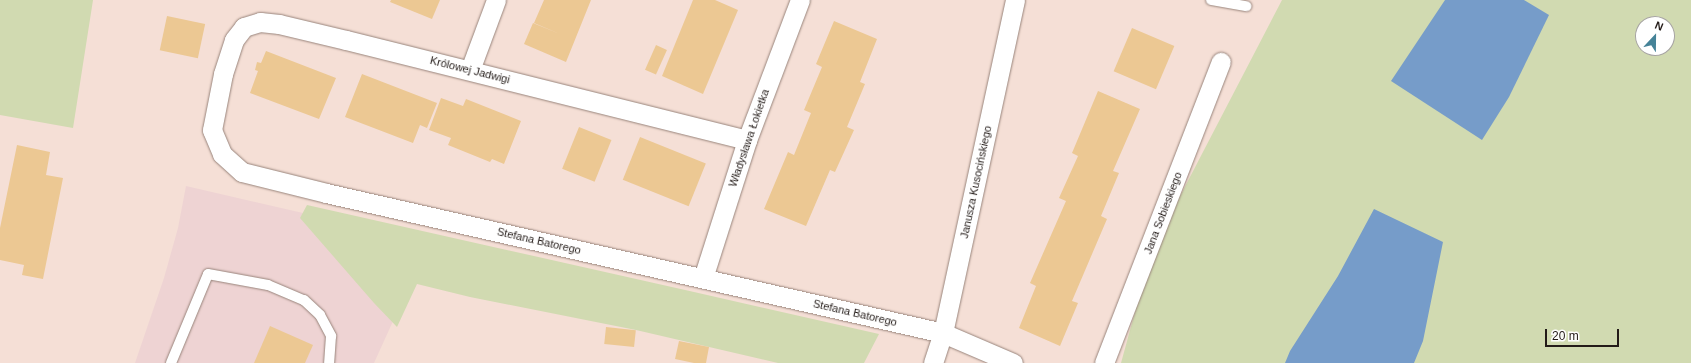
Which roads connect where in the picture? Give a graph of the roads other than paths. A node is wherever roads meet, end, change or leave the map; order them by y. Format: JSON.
{"nodes":[{"id":1,"x":496,"y":0,"type":"edge"},
{"id":2,"x":800,"y":0,"type":"edge"},
{"id":3,"x":1015,"y":0,"type":"edge"},
{"id":4,"x":1211,"y":0,"type":"edge"},
{"id":5,"x":1246,"y":6,"type":"dead end"},
{"id":6,"x":1221,"y":62,"type":"dead end"},
{"id":7,"x":470,"y":70,"type":"junction"},
{"id":8,"x":223,"y":74,"type":"joint"},
{"id":9,"x":747,"y":140,"type":"junction"},
{"id":10,"x":703,"y":278,"type":"junction"},
{"id":11,"x":943,"y":333,"type":"junction"},
{"id":12,"x":171,"y":363,"type":"edge"},
{"id":13,"x":329,"y":363,"type":"edge"},
{"id":14,"x":933,"y":363,"type":"edge"},
{"id":15,"x":1014,"y":363,"type":"edge"},
{"id":16,"x":1104,"y":363,"type":"edge"}],
"edges":[{"from":1,"to":7,"type":"street"},
{"from":2,"to":9,"type":"street","name":"Władysława Łokietka"},
{"from":3,"to":11,"type":"street","name":"Janusza Kusocińskiego"},
{"from":4,"to":5,"type":"lane"},
{"from":6,"to":16,"type":"street","name":"Jana Sobieskiego"},
{"from":7,"to":8,"type":"street","name":"Królowej Jadwigi"},
{"from":7,"to":9,"type":"street","name":"Królowej Jadwigi"},
{"from":8,"to":10,"type":"street","name":"Stefana Batorego"},
{"from":9,"to":10,"type":"street","name":"Władysława Łokietka"},
{"from":10,"to":11,"type":"street","name":"Stefana Batorego"},
{"from":11,"to":14,"type":"street","name":"Janusza Kusocińskiego"},
{"from":11,"to":15,"type":"street"},
{"from":12,"to":13,"type":"lane"}]}
